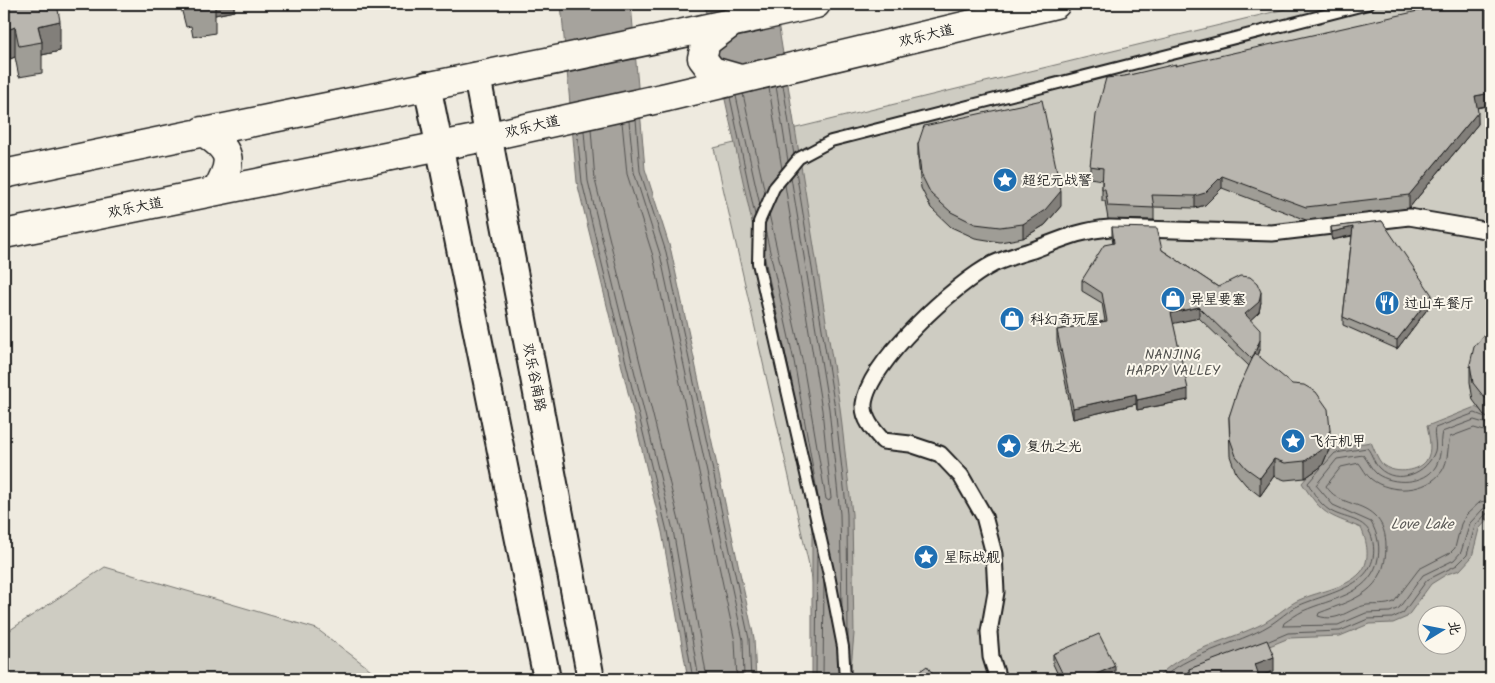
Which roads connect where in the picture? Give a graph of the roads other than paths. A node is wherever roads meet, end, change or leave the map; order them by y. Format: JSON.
{"nodes":[{"id":1,"x":816,"y":4,"type":"edge"},
{"id":2,"x":1056,"y":4,"type":"edge"},
{"id":3,"x":1368,"y":4,"type":"edge"},
{"id":4,"x":731,"y":23,"type":"junction"},
{"id":5,"x":477,"y":76,"type":"junction"},
{"id":6,"x":740,"y":79,"type":"junction"},
{"id":7,"x":427,"y":85,"type":"junction"},
{"id":8,"x":202,"y":131,"type":"junction"},
{"id":9,"x":490,"y":136,"type":"junction"},
{"id":10,"x":438,"y":147,"type":"junction"},
{"id":11,"x":4,"y":174,"type":"edge"},
{"id":12,"x":217,"y":190,"type":"junction"},
{"id":13,"x":1491,"y":231,"type":"edge"},
{"id":14,"x":4,"y":234,"type":"edge"},
{"id":15,"x":547,"y":679,"type":"edge"},
{"id":16,"x":591,"y":679,"type":"edge"},
{"id":17,"x":845,"y":679,"type":"edge"},
{"id":18,"x":998,"y":679,"type":"edge"}],
"edges":[{"from":1,"to":4,"type":"main road"},
{"from":2,"to":6,"type":"main road","name":"欢乐大道"},
{"from":3,"to":17,"type":"lane"},
{"from":4,"to":5,"type":"main road"},
{"from":4,"to":6,"type":"main road"},
{"from":5,"to":7,"type":"main road"},
{"from":5,"to":9,"type":"street","name":"欢乐谷南路"},
{"from":6,"to":9,"type":"main road","name":"欢乐大道"},
{"from":7,"to":8,"type":"main road"},
{"from":7,"to":10,"type":"street"},
{"from":8,"to":11,"type":"main road"},
{"from":8,"to":12,"type":"main road"},
{"from":9,"to":10,"type":"main road","name":"欢乐大道"},
{"from":9,"to":16,"type":"street","name":"欢乐谷南路"},
{"from":10,"to":12,"type":"main road","name":"欢乐大道"},
{"from":10,"to":15,"type":"street"},
{"from":12,"to":14,"type":"main road","name":"欢乐大道"},
{"from":13,"to":18,"type":"street"}]}
